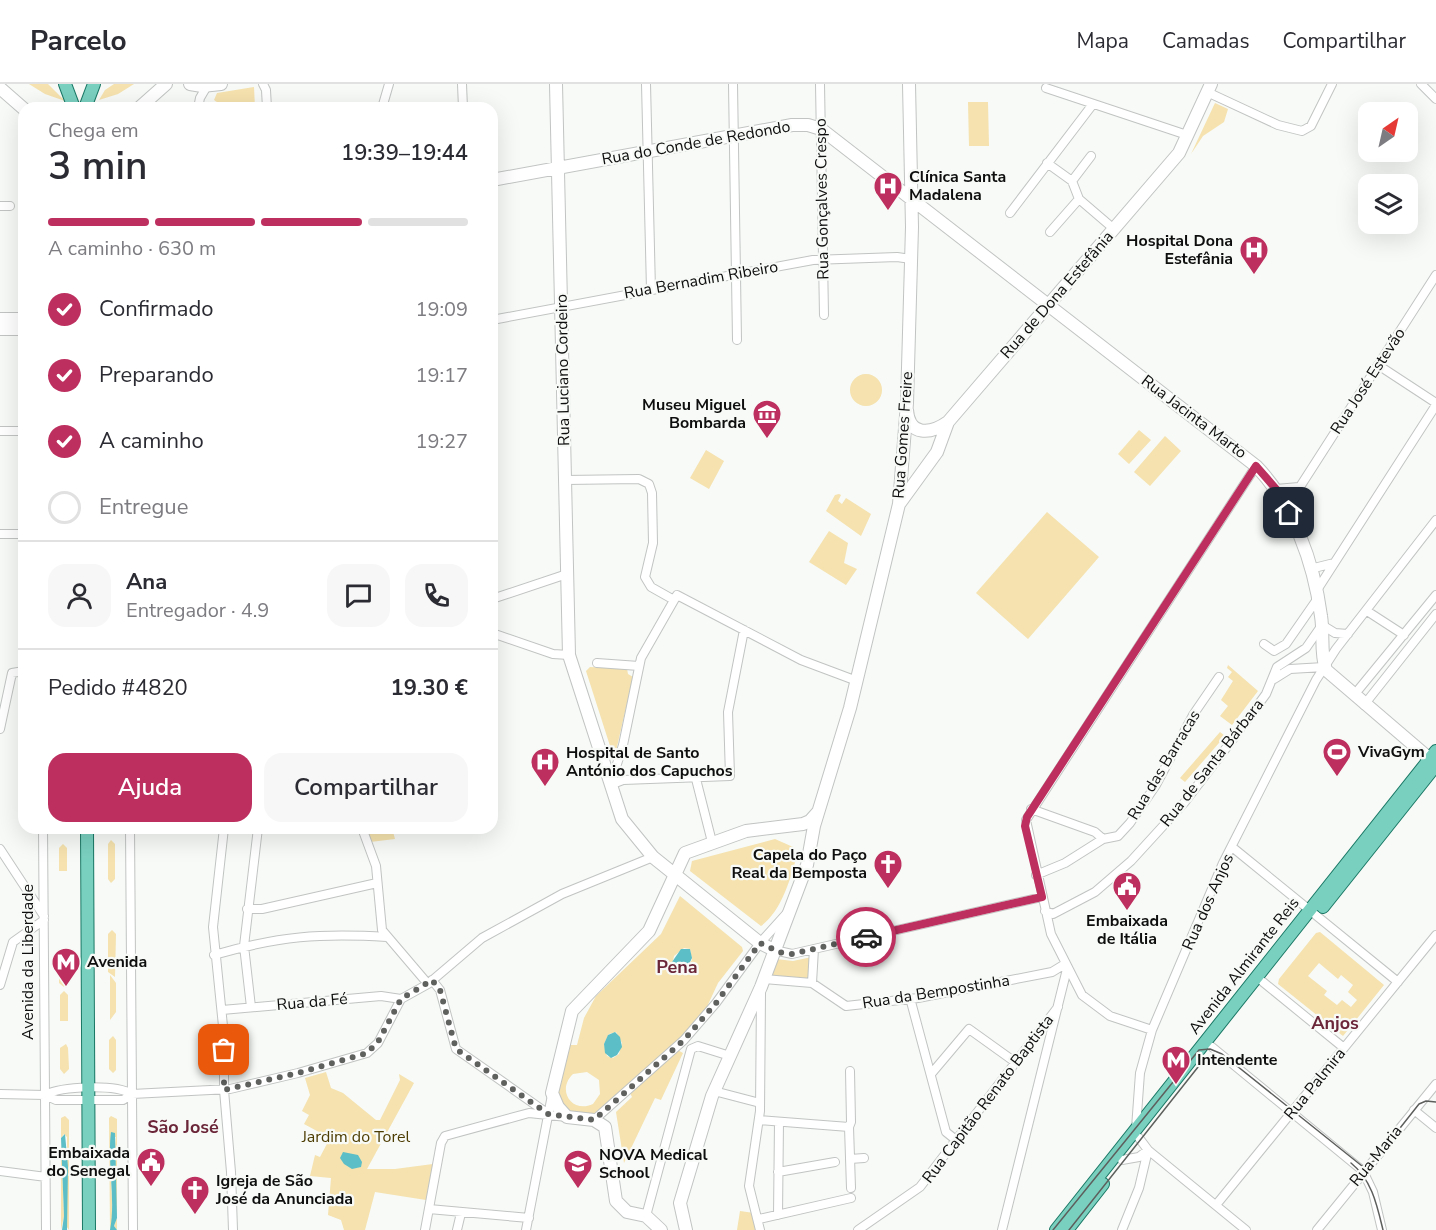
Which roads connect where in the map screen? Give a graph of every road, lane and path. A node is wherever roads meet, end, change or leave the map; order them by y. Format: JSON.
{"nodes":[{"id":1,"x":65,"y":84,"type":"edge"},
{"id":2,"x":94,"y":84,"type":"edge"},
{"id":3,"x":190,"y":84,"type":"edge"},
{"id":4,"x":221,"y":84,"type":"edge"},
{"id":5,"x":263,"y":84,"type":"edge"},
{"id":6,"x":389,"y":84,"type":"edge"},
{"id":7,"x":462,"y":84,"type":"edge"},
{"id":8,"x":556,"y":84,"type":"edge"},
{"id":9,"x":646,"y":84,"type":"edge"},
{"id":10,"x":733,"y":84,"type":"edge"},
{"id":11,"x":820,"y":84,"type":"edge"},
{"id":12,"x":909,"y":84,"type":"edge"},
{"id":13,"x":1332,"y":84,"type":"edge"},
{"id":14,"x":1421,"y":84,"type":"edge"},
{"id":15,"x":165,"y":86,"type":"edge"},
{"id":16,"x":207,"y":86,"type":"junction"},
{"id":17,"x":0,"y":88,"type":"edge"},
{"id":18,"x":1046,"y":88,"type":"dead end"},
{"id":19,"x":1209,"y":88,"type":"edge"},
{"id":20,"x":1436,"y":99,"type":"edge"},
{"id":21,"x":72,"y":102,"type":"edge"},
{"id":22,"x":87,"y":102,"type":"edge"},
{"id":23,"x":146,"y":102,"type":"edge"},
{"id":24,"x":199,"y":102,"type":"edge"},
{"id":25,"x":267,"y":102,"type":"edge"},
{"id":26,"x":384,"y":102,"type":"edge"},
{"id":27,"x":463,"y":102,"type":"edge"},
{"id":28,"x":18,"y":104,"type":"edge"},
{"id":29,"x":1093,"y":104,"type":"junction"},
{"id":30,"x":820,"y":129,"type":"junction"},
{"id":31,"x":1187,"y":135,"type":"junction"},
{"id":32,"x":733,"y":136,"type":"junction"},
{"id":33,"x":647,"y":152,"type":"junction"},
{"id":34,"x":1090,"y":156,"type":"dead end"},
{"id":35,"x":1047,"y":163,"type":"junction"},
{"id":36,"x":558,"y":168,"type":"junction"},
{"id":37,"x":498,"y":179,"type":"edge"},
{"id":38,"x":1072,"y":181,"type":"junction"},
{"id":39,"x":1079,"y":200,"type":"junction"},
{"id":40,"x":912,"y":201,"type":"junction"},
{"id":41,"x":0,"y":206,"type":"edge"},
{"id":42,"x":10,"y":206,"type":"dead end"},
{"id":43,"x":1010,"y":213,"type":"dead end"},
{"id":44,"x":1114,"y":229,"type":"junction"},
{"id":45,"x":1050,"y":232,"type":"dead end"},
{"id":46,"x":823,"y":259,"type":"junction"},
{"id":47,"x":911,"y":259,"type":"junction"},
{"id":48,"x":736,"y":273,"type":"junction"},
{"id":49,"x":1436,"y":275,"type":"edge"},
{"id":50,"x":651,"y":290,"type":"junction"},
{"id":51,"x":1048,"y":306,"type":"junction"},
{"id":52,"x":561,"y":307,"type":"junction"},
{"id":53,"x":825,"y":315,"type":"dead end"},
{"id":54,"x":0,"y":319,"type":"edge"},
{"id":55,"x":18,"y":319,"type":"edge"},
{"id":56,"x":498,"y":319,"type":"edge"},
{"id":57,"x":0,"y":329,"type":"edge"},
{"id":58,"x":18,"y":329,"type":"edge"},
{"id":59,"x":737,"y":340,"type":"dead end"},
{"id":60,"x":1378,"y":365,"type":"junction"},
{"id":61,"x":907,"y":403,"type":"junction"},
{"id":62,"x":1436,"y":404,"type":"edge"},
{"id":63,"x":948,"y":422,"type":"junction"},
{"id":64,"x":0,"y":431,"type":"edge"},
{"id":65,"x":18,"y":431,"type":"edge"},
{"id":66,"x":1256,"y":466,"type":"junction"},
{"id":67,"x":565,"y":480,"type":"junction"},
{"id":68,"x":1299,"y":487,"type":"junction"},
{"id":69,"x":1276,"y":489,"type":"junction"},
{"id":70,"x":899,"y":504,"type":"junction"},
{"id":71,"x":1287,"y":507,"type":"junction"},
{"id":72,"x":1436,"y":520,"type":"edge"},
{"id":73,"x":0,"y":534,"type":"edge"},
{"id":74,"x":18,"y":534,"type":"edge"},
{"id":75,"x":1334,"y":563,"type":"junction"},
{"id":76,"x":1310,"y":569,"type":"junction"},
{"id":77,"x":567,"y":573,"type":"junction"},
{"id":78,"x":1318,"y":594,"type":"junction"},
{"id":79,"x":1436,"y":595,"type":"edge"},
{"id":80,"x":498,"y":597,"type":"edge"},
{"id":81,"x":675,"y":598,"type":"junction"},
{"id":82,"x":1366,"y":611,"type":"junction"},
{"id":83,"x":1436,"y":614,"type":"edge"},
{"id":84,"x":1322,"y":625,"type":"junction"},
{"id":85,"x":744,"y":630,"type":"junction"},
{"id":86,"x":1348,"y":634,"type":"junction"},
{"id":87,"x":498,"y":635,"type":"edge"},
{"id":88,"x":1404,"y":635,"type":"junction"},
{"id":89,"x":1264,"y":644,"type":"dead end"},
{"id":90,"x":568,"y":655,"type":"junction"},
{"id":91,"x":597,"y":663,"type":"dead end"},
{"id":92,"x":639,"y":666,"type":"junction"},
{"id":93,"x":1324,"y":667,"type":"junction"},
{"id":94,"x":18,"y":671,"type":"edge"},
{"id":95,"x":1219,"y":677,"type":"dead end"},
{"id":96,"x":1273,"y":680,"type":"junction"},
{"id":97,"x":857,"y":681,"type":"junction"},
{"id":98,"x":1359,"y":689,"type":"dead end"},
{"id":99,"x":1364,"y":705,"type":"junction"},
{"id":100,"x":0,"y":729,"type":"edge"},
{"id":101,"x":1434,"y":760,"type":"edge"},
{"id":102,"x":696,"y":779,"type":"junction"},
{"id":103,"x":610,"y":785,"type":"junction"},
{"id":104,"x":1032,"y":810,"type":"junction"},
{"id":105,"x":819,"y":811,"type":"junction"},
{"id":106,"x":780,"y":825,"type":"junction"},
{"id":107,"x":43,"y":834,"type":"edge"},
{"id":108,"x":87,"y":834,"type":"edge"},
{"id":109,"x":130,"y":834,"type":"edge"},
{"id":110,"x":223,"y":834,"type":"edge"},
{"id":111,"x":257,"y":834,"type":"edge"},
{"id":112,"x":364,"y":834,"type":"edge"},
{"id":113,"x":1103,"y":839,"type":"junction"},
{"id":114,"x":712,"y":842,"type":"junction"},
{"id":115,"x":811,"y":843,"type":"junction"},
{"id":116,"x":1232,"y":847,"type":"junction"},
{"id":117,"x":0,"y":849,"type":"edge"},
{"id":118,"x":653,"y":857,"type":"junction"},
{"id":119,"x":673,"y":874,"type":"junction"},
{"id":120,"x":1036,"y":875,"type":"junction"},
{"id":121,"x":377,"y":883,"type":"junction"},
{"id":122,"x":1042,"y":897,"type":"junction"},
{"id":123,"x":247,"y":909,"type":"junction"},
{"id":124,"x":789,"y":911,"type":"junction"},
{"id":125,"x":1045,"y":911,"type":"junction"},
{"id":126,"x":1313,"y":913,"type":"junction"},
{"id":127,"x":44,"y":918,"type":"junction"},
{"id":128,"x":1436,"y":935,"type":"edge"},
{"id":129,"x":387,"y":937,"type":"junction"},
{"id":130,"x":760,"y":943,"type":"junction"},
{"id":131,"x":244,"y":946,"type":"junction"},
{"id":132,"x":814,"y":949,"type":"junction"},
{"id":133,"x":774,"y":950,"type":"junction"},
{"id":134,"x":214,"y":955,"type":"junction"},
{"id":135,"x":1066,"y":967,"type":"junction"},
{"id":136,"x":430,"y":982,"type":"junction"},
{"id":137,"x":1263,"y":982,"type":"junction"},
{"id":138,"x":1398,"y":982,"type":"junction"},
{"id":139,"x":762,"y":983,"type":"junction"},
{"id":140,"x":812,"y":983,"type":"junction"},
{"id":141,"x":0,"y":985,"type":"edge"},
{"id":142,"x":910,"y":998,"type":"junction"},
{"id":143,"x":401,"y":999,"type":"junction"},
{"id":144,"x":251,"y":1007,"type":"junction"},
{"id":145,"x":1058,"y":1007,"type":"junction"},
{"id":146,"x":222,"y":1010,"type":"junction"},
{"id":147,"x":1152,"y":1030,"type":"junction"},
{"id":148,"x":1208,"y":1045,"type":"junction"},
{"id":149,"x":1344,"y":1048,"type":"junction"},
{"id":150,"x":730,"y":1056,"type":"junction"},
{"id":151,"x":1015,"y":1062,"type":"junction"},
{"id":152,"x":850,"y":1071,"type":"dead end"},
{"id":153,"x":931,"y":1074,"type":"junction"},
{"id":154,"x":1436,"y":1084,"type":"edge"},
{"id":155,"x":224,"y":1090,"type":"junction"},
{"id":156,"x":714,"y":1091,"type":"junction"},
{"id":157,"x":552,"y":1093,"type":"junction"},
{"id":158,"x":0,"y":1094,"type":"edge"},
{"id":159,"x":89,"y":1094,"type":"junction"},
{"id":160,"x":132,"y":1094,"type":"junction"},
{"id":161,"x":45,"y":1095,"type":"junction"},
{"id":162,"x":1426,"y":1097,"type":"junction"},
{"id":163,"x":1436,"y":1101,"type":"edge"},
{"id":164,"x":760,"y":1103,"type":"junction"},
{"id":165,"x":1414,"y":1110,"type":"junction"},
{"id":166,"x":1292,"y":1112,"type":"junction"},
{"id":167,"x":548,"y":1114,"type":"junction"},
{"id":168,"x":567,"y":1117,"type":"junction"},
{"id":169,"x":594,"y":1120,"type":"junction"},
{"id":170,"x":759,"y":1120,"type":"junction"},
{"id":171,"x":778,"y":1122,"type":"junction"},
{"id":172,"x":853,"y":1124,"type":"junction"},
{"id":173,"x":1436,"y":1128,"type":"edge"},
{"id":174,"x":1138,"y":1134,"type":"junction"},
{"id":175,"x":956,"y":1140,"type":"junction"},
{"id":176,"x":1148,"y":1150,"type":"junction"},
{"id":177,"x":864,"y":1158,"type":"dead end"},
{"id":178,"x":850,"y":1159,"type":"junction"},
{"id":179,"x":1141,"y":1159,"type":"junction"},
{"id":180,"x":1122,"y":1160,"type":"junction"},
{"id":181,"x":835,"y":1162,"type":"dead end"},
{"id":182,"x":0,"y":1171,"type":"edge"},
{"id":183,"x":1363,"y":1171,"type":"junction"},
{"id":184,"x":778,"y":1172,"type":"junction"},
{"id":185,"x":46,"y":1177,"type":"junction"},
{"id":186,"x":851,"y":1188,"type":"dead end"},
{"id":187,"x":851,"y":1198,"type":"dead end"},
{"id":188,"x":1216,"y":1205,"type":"junction"},
{"id":189,"x":429,"y":1209,"type":"junction"},
{"id":190,"x":461,"y":1213,"type":"junction"},
{"id":191,"x":778,"y":1215,"type":"junction"},
{"id":192,"x":646,"y":1216,"type":"junction"},
{"id":193,"x":529,"y":1218,"type":"junction"},
{"id":194,"x":759,"y":1220,"type":"junction"},
{"id":195,"x":46,"y":1230,"type":"edge"},
{"id":196,"x":90,"y":1230,"type":"edge"},
{"id":197,"x":133,"y":1230,"type":"edge"},
{"id":198,"x":232,"y":1230,"type":"edge"},
{"id":199,"x":425,"y":1230,"type":"edge"},
{"id":200,"x":457,"y":1230,"type":"edge"},
{"id":201,"x":526,"y":1230,"type":"edge"},
{"id":202,"x":661,"y":1230,"type":"edge"},
{"id":203,"x":686,"y":1230,"type":"edge"},
{"id":204,"x":760,"y":1230,"type":"edge"},
{"id":205,"x":858,"y":1230,"type":"edge"},
{"id":206,"x":1002,"y":1230,"type":"edge"},
{"id":207,"x":1056,"y":1230,"type":"edge"},
{"id":208,"x":1067,"y":1230,"type":"edge"},
{"id":209,"x":1122,"y":1230,"type":"edge"},
{"id":210,"x":1246,"y":1230,"type":"edge"},
{"id":211,"x":1317,"y":1230,"type":"edge"},
{"id":212,"x":1382,"y":1230,"type":"edge"}],
"edges":[{"from":1,"to":21,"type":"main road"},
{"from":2,"to":22,"type":"main road"},
{"from":3,"to":16,"type":"street"},
{"from":4,"to":16,"type":"street"},
{"from":5,"to":25,"type":"street"},
{"from":6,"to":26,"type":"street"},
{"from":7,"to":27,"type":"street"},
{"from":8,"to":36,"type":"street","name":"Rua Luciano Cordeiro"},
{"from":9,"to":33,"type":"street"},
{"from":10,"to":32,"type":"street"},
{"from":11,"to":30,"type":"street","name":"Rua Gonçalves Crespo"},
{"from":12,"to":40,"type":"street","name":"Rua Gomes Freire"},
{"from":13,"to":19,"type":"street"},
{"from":14,"to":20,"type":"street"},
{"from":15,"to":23,"type":"street"},
{"from":16,"to":24,"type":"street"},
{"from":17,"to":28,"type":"street"},
{"from":18,"to":29,"type":"street"},
{"from":19,"to":31,"type":"street","name":"Rua de Dona Estefânia"},
{"from":29,"to":31,"type":"street"},
{"from":29,"to":35,"type":"street"},
{"from":30,"to":32,"type":"street","name":"Rua do Conde de Redondo"},
{"from":30,"to":40,"type":"street"},
{"from":30,"to":46,"type":"street","name":"Rua Gonçalves Crespo"},
{"from":31,"to":44,"type":"street","name":"Rua de Dona Estefânia"},
{"from":32,"to":33,"type":"street","name":"Rua do Conde de Redondo"},
{"from":32,"to":48,"type":"street"},
{"from":33,"to":36,"type":"street","name":"Rua do Conde de Redondo"},
{"from":33,"to":50,"type":"street"},
{"from":34,"to":38,"type":"street"},
{"from":35,"to":38,"type":"street"},
{"from":35,"to":43,"type":"street"},
{"from":36,"to":37,"type":"street","name":"Rua do Conde de Redondo"},
{"from":36,"to":52,"type":"street","name":"Rua Luciano Cordeiro"},
{"from":38,"to":39,"type":"street"},
{"from":39,"to":44,"type":"street"},
{"from":39,"to":45,"type":"street"},
{"from":40,"to":47,"type":"street","name":"Rua Gomes Freire"},
{"from":40,"to":51,"type":"street","name":"Rua Jacinta Marto"},
{"from":41,"to":42,"type":"street"},
{"from":44,"to":51,"type":"street","name":"Rua de Dona Estefânia"},
{"from":46,"to":47,"type":"street","name":"Rua Bernadim Ribeiro"},
{"from":46,"to":48,"type":"street","name":"Rua Bernadim Ribeiro"},
{"from":46,"to":53,"type":"street","name":"Rua Gonçalves Crespo"},
{"from":47,"to":61,"type":"street","name":"Rua Gomes Freire"},
{"from":48,"to":50,"type":"street","name":"Rua Bernadim Ribeiro"},
{"from":48,"to":59,"type":"street"},
{"from":49,"to":60,"type":"street","name":"Rua José Estevão"},
{"from":50,"to":52,"type":"street","name":"Rua Bernadim Ribeiro"},
{"from":51,"to":63,"type":"street","name":"Rua de Dona Estefânia"},
{"from":51,"to":66,"type":"street","name":"Rua Jacinta Marto"},
{"from":52,"to":56,"type":"street","name":"Rua Bernadim Ribeiro"},
{"from":52,"to":67,"type":"street","name":"Rua Luciano Cordeiro"},
{"from":54,"to":55,"type":"street"},
{"from":57,"to":58,"type":"street"},
{"from":60,"to":62,"type":"street"},
{"from":60,"to":68,"type":"street","name":"Rua José Estevão"},
{"from":61,"to":63,"type":"street"},
{"from":61,"to":70,"type":"street","name":"Rua Gomes Freire"},
{"from":62,"to":75,"type":"street"},
{"from":63,"to":70,"type":"street","name":"Rua de Dona Estefânia"},
{"from":64,"to":65,"type":"street"},
{"from":66,"to":69,"type":"street","name":"Rua Jacinta Marto"},
{"from":66,"to":104,"type":"street"},
{"from":67,"to":77,"type":"street","name":"Rua Luciano Cordeiro"},
{"from":67,"to":81,"type":"street"},
{"from":68,"to":69,"type":"street"},
{"from":68,"to":71,"type":"street","name":"Rua José Estevão"},
{"from":69,"to":71,"type":"street","name":"Rua Jacinta Marto"},
{"from":70,"to":97,"type":"street","name":"Rua Gomes Freire"},
{"from":71,"to":76,"type":"street","name":"Rua Jacinta Marto"},
{"from":72,"to":82,"type":"street","name":"Rua dos Anjos"},
{"from":73,"to":74,"type":"street"},
{"from":75,"to":76,"type":"street"},
{"from":75,"to":78,"type":"street"},
{"from":76,"to":78,"type":"street","name":"Rua Jacinta Marto"},
{"from":77,"to":80,"type":"street"},
{"from":77,"to":90,"type":"street","name":"Rua Luciano Cordeiro"},
{"from":78,"to":84,"type":"street","name":"Rua Jacinta Marto"},
{"from":78,"to":89,"type":"street"},
{"from":79,"to":88,"type":"street"},
{"from":81,"to":85,"type":"street"},
{"from":81,"to":92,"type":"street"},
{"from":82,"to":86,"type":"street","name":"Rua dos Anjos"},
{"from":82,"to":88,"type":"street"},
{"from":83,"to":99,"type":"street"},
{"from":84,"to":86,"type":"street"},
{"from":84,"to":93,"type":"street","name":"Rua Jacinta Marto"},
{"from":84,"to":96,"type":"street","name":"Rua de Santa Bárbara"},
{"from":85,"to":97,"type":"street"},
{"from":85,"to":102,"type":"street"},
{"from":86,"to":93,"type":"street","name":"Rua dos Anjos"},
{"from":87,"to":90,"type":"street"},
{"from":88,"to":98,"type":"street"},
{"from":90,"to":103,"type":"street","name":"Rua Luciano Cordeiro"},
{"from":91,"to":92,"type":"street"},
{"from":92,"to":103,"type":"street"},
{"from":93,"to":96,"type":"street"},
{"from":93,"to":99,"type":"street"},
{"from":93,"to":116,"type":"street","name":"Rua dos Anjos"},
{"from":94,"to":100,"type":"street"},
{"from":95,"to":113,"type":"street","name":"Rua das Barracas"},
{"from":96,"to":125,"type":"street","name":"Rua de Santa Bárbara"},
{"from":97,"to":105,"type":"street","name":"Rua Gomes Freire"},
{"from":99,"to":101,"type":"street"},
{"from":101,"to":126,"type":"main road","name":"Avenida Almirante Reis"},
{"from":102,"to":103,"type":"street"},
{"from":102,"to":114,"type":"street"},
{"from":103,"to":118,"type":"street","name":"Rua Luciano Cordeiro"},
{"from":104,"to":113,"type":"street"},
{"from":104,"to":120,"type":"street"},
{"from":105,"to":106,"type":"street"},
{"from":105,"to":115,"type":"street","name":"Rua Gomes Freire"},
{"from":106,"to":114,"type":"street"},
{"from":106,"to":115,"type":"street"},
{"from":107,"to":127,"type":"street","name":"Avenida da Liberdade"},
{"from":108,"to":159,"type":"main road"},
{"from":109,"to":160,"type":"street"},
{"from":110,"to":134,"type":"street"},
{"from":111,"to":123,"type":"street"},
{"from":112,"to":121,"type":"street"},
{"from":113,"to":120,"type":"street","name":"Rua das Barracas"},
{"from":114,"to":119,"type":"street"},
{"from":115,"to":124,"type":"street","name":"Rua Gomes Freire"},
{"from":116,"to":126,"type":"street"},
{"from":116,"to":147,"type":"street","name":"Rua dos Anjos"},
{"from":117,"to":127,"type":"street"},
{"from":118,"to":119,"type":"street","name":"Rua Luciano Cordeiro"},
{"from":118,"to":136,"type":"street"},
{"from":119,"to":130,"type":"street","name":"Rua Luciano Cordeiro"},
{"from":119,"to":157,"type":"street"},
{"from":120,"to":122,"type":"street"},
{"from":121,"to":123,"type":"street"},
{"from":121,"to":129,"type":"street"},
{"from":122,"to":125,"type":"street"},
{"from":122,"to":132,"type":"street"},
{"from":123,"to":131,"type":"street"},
{"from":124,"to":130,"type":"street"},
{"from":124,"to":133,"type":"street","name":"Rua Gomes Freire"},
{"from":125,"to":135,"type":"street"},
{"from":126,"to":137,"type":"main road","name":"Avenida Almirante Reis"},
{"from":126,"to":138,"type":"street"},
{"from":126,"to":148,"type":"main road","name":"Avenida Almirante Reis"},
{"from":127,"to":141,"type":"street"},
{"from":127,"to":161,"type":"street","name":"Avenida da Liberdade"},
{"from":128,"to":138,"type":"street","name":"Rua Palmira"},
{"from":129,"to":131,"type":"street"},
{"from":129,"to":136,"type":"street"},
{"from":130,"to":133,"type":"street","name":"Rua Luciano Cordeiro"},
{"from":130,"to":169,"type":"street"},
{"from":131,"to":134,"type":"street"},
{"from":131,"to":144,"type":"street"},
{"from":132,"to":133,"type":"street"},
{"from":132,"to":140,"type":"street"},
{"from":133,"to":139,"type":"street","name":"Rua Gomes Freire"},
{"from":134,"to":146,"type":"street"},
{"from":135,"to":142,"type":"street","name":"Rua da Bempostinha"},
{"from":135,"to":145,"type":"street"},
{"from":135,"to":147,"type":"street"},
{"from":136,"to":143,"type":"street"},
{"from":136,"to":167,"type":"street"},
{"from":137,"to":148,"type":"main road","name":"Avenida Almirante Reis"},
{"from":137,"to":149,"type":"street"},
{"from":138,"to":149,"type":"street","name":"Rua Palmira"},
{"from":139,"to":140,"type":"street"},
{"from":139,"to":150,"type":"street","name":"Rua Gomes Freire"},
{"from":139,"to":164,"type":"street"},
{"from":140,"to":142,"type":"street","name":"Rua da Bempostinha"},
{"from":142,"to":153,"type":"street"},
{"from":143,"to":144,"type":"street","name":"Rua da Fé"},
{"from":143,"to":155,"type":"street"},
{"from":144,"to":146,"type":"street","name":"Rua da Fé"},
{"from":145,"to":151,"type":"street","name":"Rua Capitão Renato Baptista"},
{"from":145,"to":206,"type":"street"},
{"from":146,"to":155,"type":"street"},
{"from":147,"to":174,"type":"street","name":"Rua dos Anjos"},
{"from":148,"to":166,"type":"street"},
{"from":148,"to":174,"type":"main road","name":"Avenida Almirante Reis"},
{"from":149,"to":166,"type":"street","name":"Rua Palmira"},
{"from":150,"to":156,"type":"street","name":"Rua Gomes Freire"},
{"from":150,"to":192,"type":"street"},
{"from":151,"to":153,"type":"street"},
{"from":151,"to":175,"type":"street","name":"Rua Capitão Renato Baptista"},
{"from":152,"to":172,"type":"street"},
{"from":153,"to":175,"type":"street"},
{"from":154,"to":162,"type":"street","name":"Rua Maria"},
{"from":155,"to":160,"type":"street"},
{"from":155,"to":198,"type":"street"},
{"from":156,"to":164,"type":"street"},
{"from":156,"to":203,"type":"street","name":"Rua Gomes Freire"},
{"from":157,"to":167,"type":"street"},
{"from":157,"to":168,"type":"street"},
{"from":158,"to":161,"type":"street"},
{"from":159,"to":160,"type":"street"},
{"from":159,"to":161,"type":"street"},
{"from":159,"to":196,"type":"main road"},
{"from":160,"to":197,"type":"street"},
{"from":161,"to":185,"type":"street","name":"Avenida da Liberdade"},
{"from":162,"to":163,"type":"street"},
{"from":162,"to":165,"type":"street","name":"Rua Maria"},
{"from":164,"to":170,"type":"street"},
{"from":165,"to":173,"type":"street"},
{"from":165,"to":183,"type":"street","name":"Rua Maria"},
{"from":166,"to":183,"type":"street"},
{"from":166,"to":188,"type":"street","name":"Rua Palmira"},
{"from":167,"to":168,"type":"street"},
{"from":167,"to":189,"type":"street"},
{"from":167,"to":193,"type":"street"},
{"from":168,"to":169,"type":"street"},
{"from":169,"to":192,"type":"street"},
{"from":170,"to":171,"type":"street"},
{"from":170,"to":194,"type":"street"},
{"from":171,"to":172,"type":"street"},
{"from":171,"to":184,"type":"street"},
{"from":172,"to":178,"type":"street"},
{"from":174,"to":176,"type":"street"},
{"from":174,"to":180,"type":"main road","name":"Avenida Almirante Reis"},
{"from":174,"to":207,"type":"main road","name":"Avenida Almirante Reis"},
{"from":175,"to":205,"type":"street","name":"Rua Capitão Renato Baptista"},
{"from":176,"to":179,"type":"street"},
{"from":176,"to":188,"type":"street"},
{"from":177,"to":178,"type":"street"},
{"from":178,"to":186,"type":"street"},
{"from":179,"to":180,"type":"street"},
{"from":179,"to":209,"type":"street"},
{"from":180,"to":208,"type":"main road","name":"Avenida Almirante Reis"},
{"from":181,"to":184,"type":"street"},
{"from":182,"to":185,"type":"street"},
{"from":183,"to":211,"type":"street","name":"Rua Maria"},
{"from":183,"to":212,"type":"street"},
{"from":184,"to":191,"type":"street"},
{"from":185,"to":195,"type":"street","name":"Avenida da Liberdade"},
{"from":187,"to":191,"type":"street"},
{"from":188,"to":210,"type":"street"},
{"from":189,"to":190,"type":"street"},
{"from":189,"to":199,"type":"street"},
{"from":190,"to":193,"type":"street"},
{"from":190,"to":200,"type":"street"},
{"from":191,"to":194,"type":"street"},
{"from":192,"to":202,"type":"street"},
{"from":193,"to":201,"type":"street"},
{"from":194,"to":204,"type":"street"}]}
